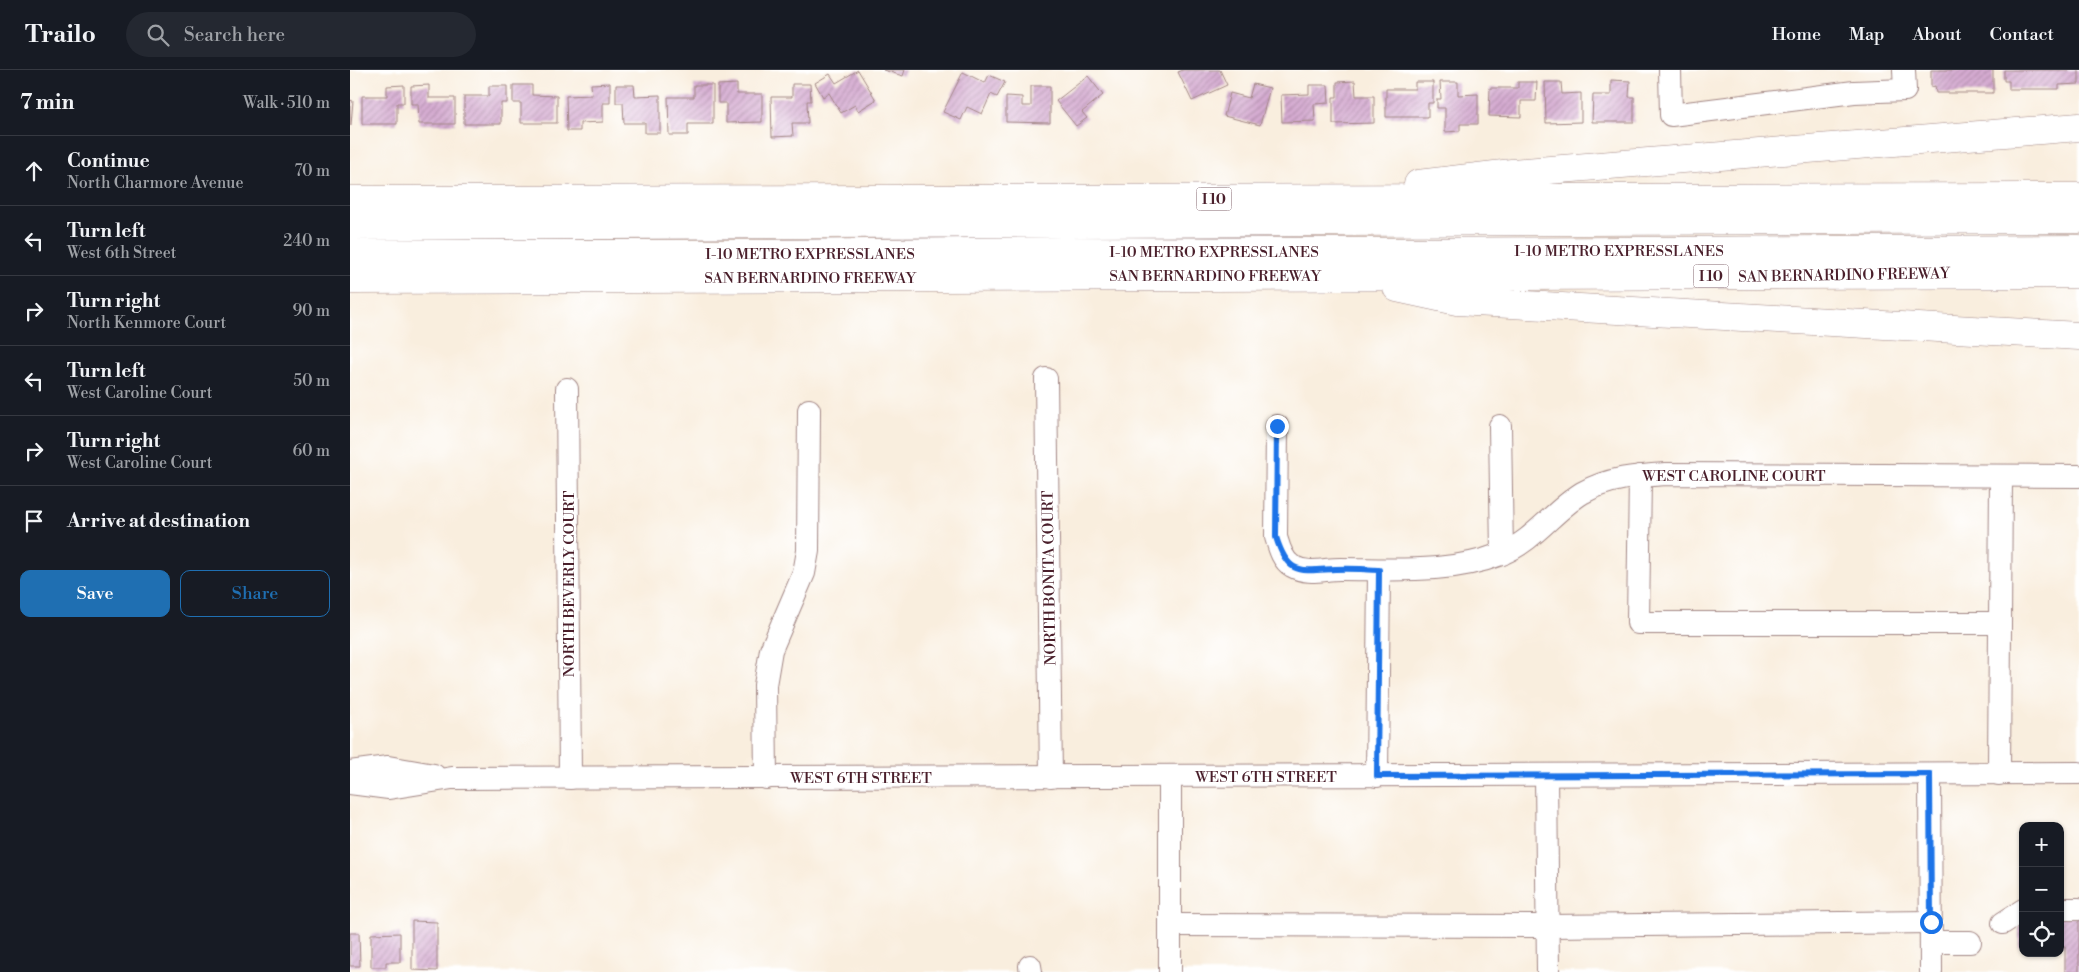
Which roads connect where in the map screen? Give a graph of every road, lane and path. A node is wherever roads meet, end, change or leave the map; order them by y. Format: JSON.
{"nodes":[{"id":1,"x":1670,"y":70,"type":"edge"},
{"id":2,"x":1904,"y":70,"type":"edge"},
{"id":3,"x":2079,"y":127,"type":"edge"},
{"id":4,"x":2079,"y":196,"type":"edge"},
{"id":5,"x":1282,"y":199,"type":"junction"},
{"id":6,"x":350,"y":200,"type":"edge"},
{"id":7,"x":2079,"y":219,"type":"edge"},
{"id":8,"x":350,"y":226,"type":"edge"},
{"id":9,"x":2079,"y":249,"type":"edge"},
{"id":10,"x":350,"y":254,"type":"edge"},
{"id":11,"x":2079,"y":274,"type":"edge"},
{"id":12,"x":1344,"y":276,"type":"junction"},
{"id":13,"x":350,"y":280,"type":"edge"},
{"id":14,"x":2079,"y":336,"type":"edge"},
{"id":15,"x":1046,"y":378,"type":"dead end"},
{"id":16,"x":567,"y":389,"type":"dead end"},
{"id":17,"x":809,"y":410,"type":"dead end"},
{"id":18,"x":1277,"y":426,"type":"dead end"},
{"id":19,"x":1500,"y":426,"type":"dead end"},
{"id":20,"x":1640,"y":476,"type":"junction"},
{"id":21,"x":2079,"y":476,"type":"edge"},
{"id":22,"x":2001,"y":477,"type":"junction"},
{"id":23,"x":1502,"y":554,"type":"junction"},
{"id":24,"x":1379,"y":570,"type":"junction"},
{"id":25,"x":2000,"y":623,"type":"junction"},
{"id":26,"x":350,"y":772,"type":"edge"},
{"id":27,"x":2079,"y":773,"type":"edge"},
{"id":28,"x":1930,"y":774,"type":"junction"},
{"id":29,"x":2000,"y":774,"type":"junction"},
{"id":30,"x":1546,"y":775,"type":"junction"},
{"id":31,"x":1377,"y":776,"type":"junction"},
{"id":32,"x":1052,"y":777,"type":"junction"},
{"id":33,"x":1170,"y":777,"type":"junction"},
{"id":34,"x":452,"y":778,"type":"junction"},
{"id":35,"x":570,"y":778,"type":"junction"},
{"id":36,"x":766,"y":778,"type":"junction"},
{"id":37,"x":350,"y":783,"type":"edge"},
{"id":38,"x":2064,"y":909,"type":"edge"},
{"id":39,"x":2079,"y":909,"type":"edge"},
{"id":40,"x":2020,"y":912,"type":"edge"},
{"id":41,"x":2003,"y":923,"type":"dead end"},
{"id":42,"x":1170,"y":925,"type":"junction"},
{"id":43,"x":1548,"y":926,"type":"junction"},
{"id":44,"x":1931,"y":932,"type":"junction"},
{"id":45,"x":1970,"y":942,"type":"dead end"},
{"id":46,"x":1170,"y":972,"type":"edge"},
{"id":47,"x":1548,"y":972,"type":"edge"},
{"id":48,"x":1931,"y":972,"type":"edge"}],
"edges":[{"from":1,"to":2,"type":"street"},
{"from":3,"to":5,"type":"highway"},
{"from":4,"to":5,"type":"highway","number":"I 10"},
{"from":5,"to":6,"type":"highway","number":"I 10"},
{"from":7,"to":8,"type":"highway","name":"I-10 METRO EXPRESSLANES"},
{"from":9,"to":10,"type":"highway","name":"I-10 METRO EXPRESSLANES"},
{"from":11,"to":12,"type":"highway","name":"SAN BERNARDINO FREEWAY","number":"I 10"},
{"from":12,"to":13,"type":"highway","name":"SAN BERNARDINO FREEWAY","number":"I 10"},
{"from":12,"to":14,"type":"highway"},
{"from":15,"to":32,"type":"street","name":"NORTH BONITA COURT"},
{"from":16,"to":35,"type":"street","name":"NORTH BEVERLY COURT"},
{"from":17,"to":36,"type":"street"},
{"from":18,"to":24,"type":"street","name":"WEST CAROLINE COURT"},
{"from":19,"to":23,"type":"street"},
{"from":20,"to":22,"type":"street","name":"WEST CAROLINE COURT"},
{"from":20,"to":23,"type":"street","name":"WEST CAROLINE COURT"},
{"from":20,"to":25,"type":"street"},
{"from":21,"to":22,"type":"street","name":"WEST CAROLINE COURT"},
{"from":22,"to":25,"type":"street"},
{"from":23,"to":24,"type":"street","name":"WEST CAROLINE COURT"},
{"from":24,"to":31,"type":"street"},
{"from":25,"to":29,"type":"street"},
{"from":26,"to":34,"type":"street","name":"WEST 6TH STREET"},
{"from":27,"to":29,"type":"street","name":"WEST 6TH STREET"},
{"from":28,"to":29,"type":"street","name":"WEST 6TH STREET"},
{"from":28,"to":30,"type":"street","name":"WEST 6TH STREET"},
{"from":28,"to":44,"type":"street"},
{"from":30,"to":31,"type":"street","name":"WEST 6TH STREET"},
{"from":30,"to":43,"type":"street"},
{"from":31,"to":33,"type":"street","name":"WEST 6TH STREET"},
{"from":32,"to":33,"type":"street","name":"WEST 6TH STREET"},
{"from":32,"to":36,"type":"street","name":"WEST 6TH STREET"},
{"from":33,"to":42,"type":"street"},
{"from":34,"to":35,"type":"street","name":"WEST 6TH STREET"},
{"from":34,"to":37,"type":"street","name":"WEST 6TH STREET"},
{"from":35,"to":36,"type":"street","name":"WEST 6TH STREET"},
{"from":38,"to":39,"type":"street"},
{"from":40,"to":41,"type":"street"},
{"from":42,"to":43,"type":"street"},
{"from":42,"to":46,"type":"street"},
{"from":43,"to":44,"type":"street"},
{"from":43,"to":47,"type":"street"},
{"from":44,"to":45,"type":"street"},
{"from":44,"to":48,"type":"street"}]}
